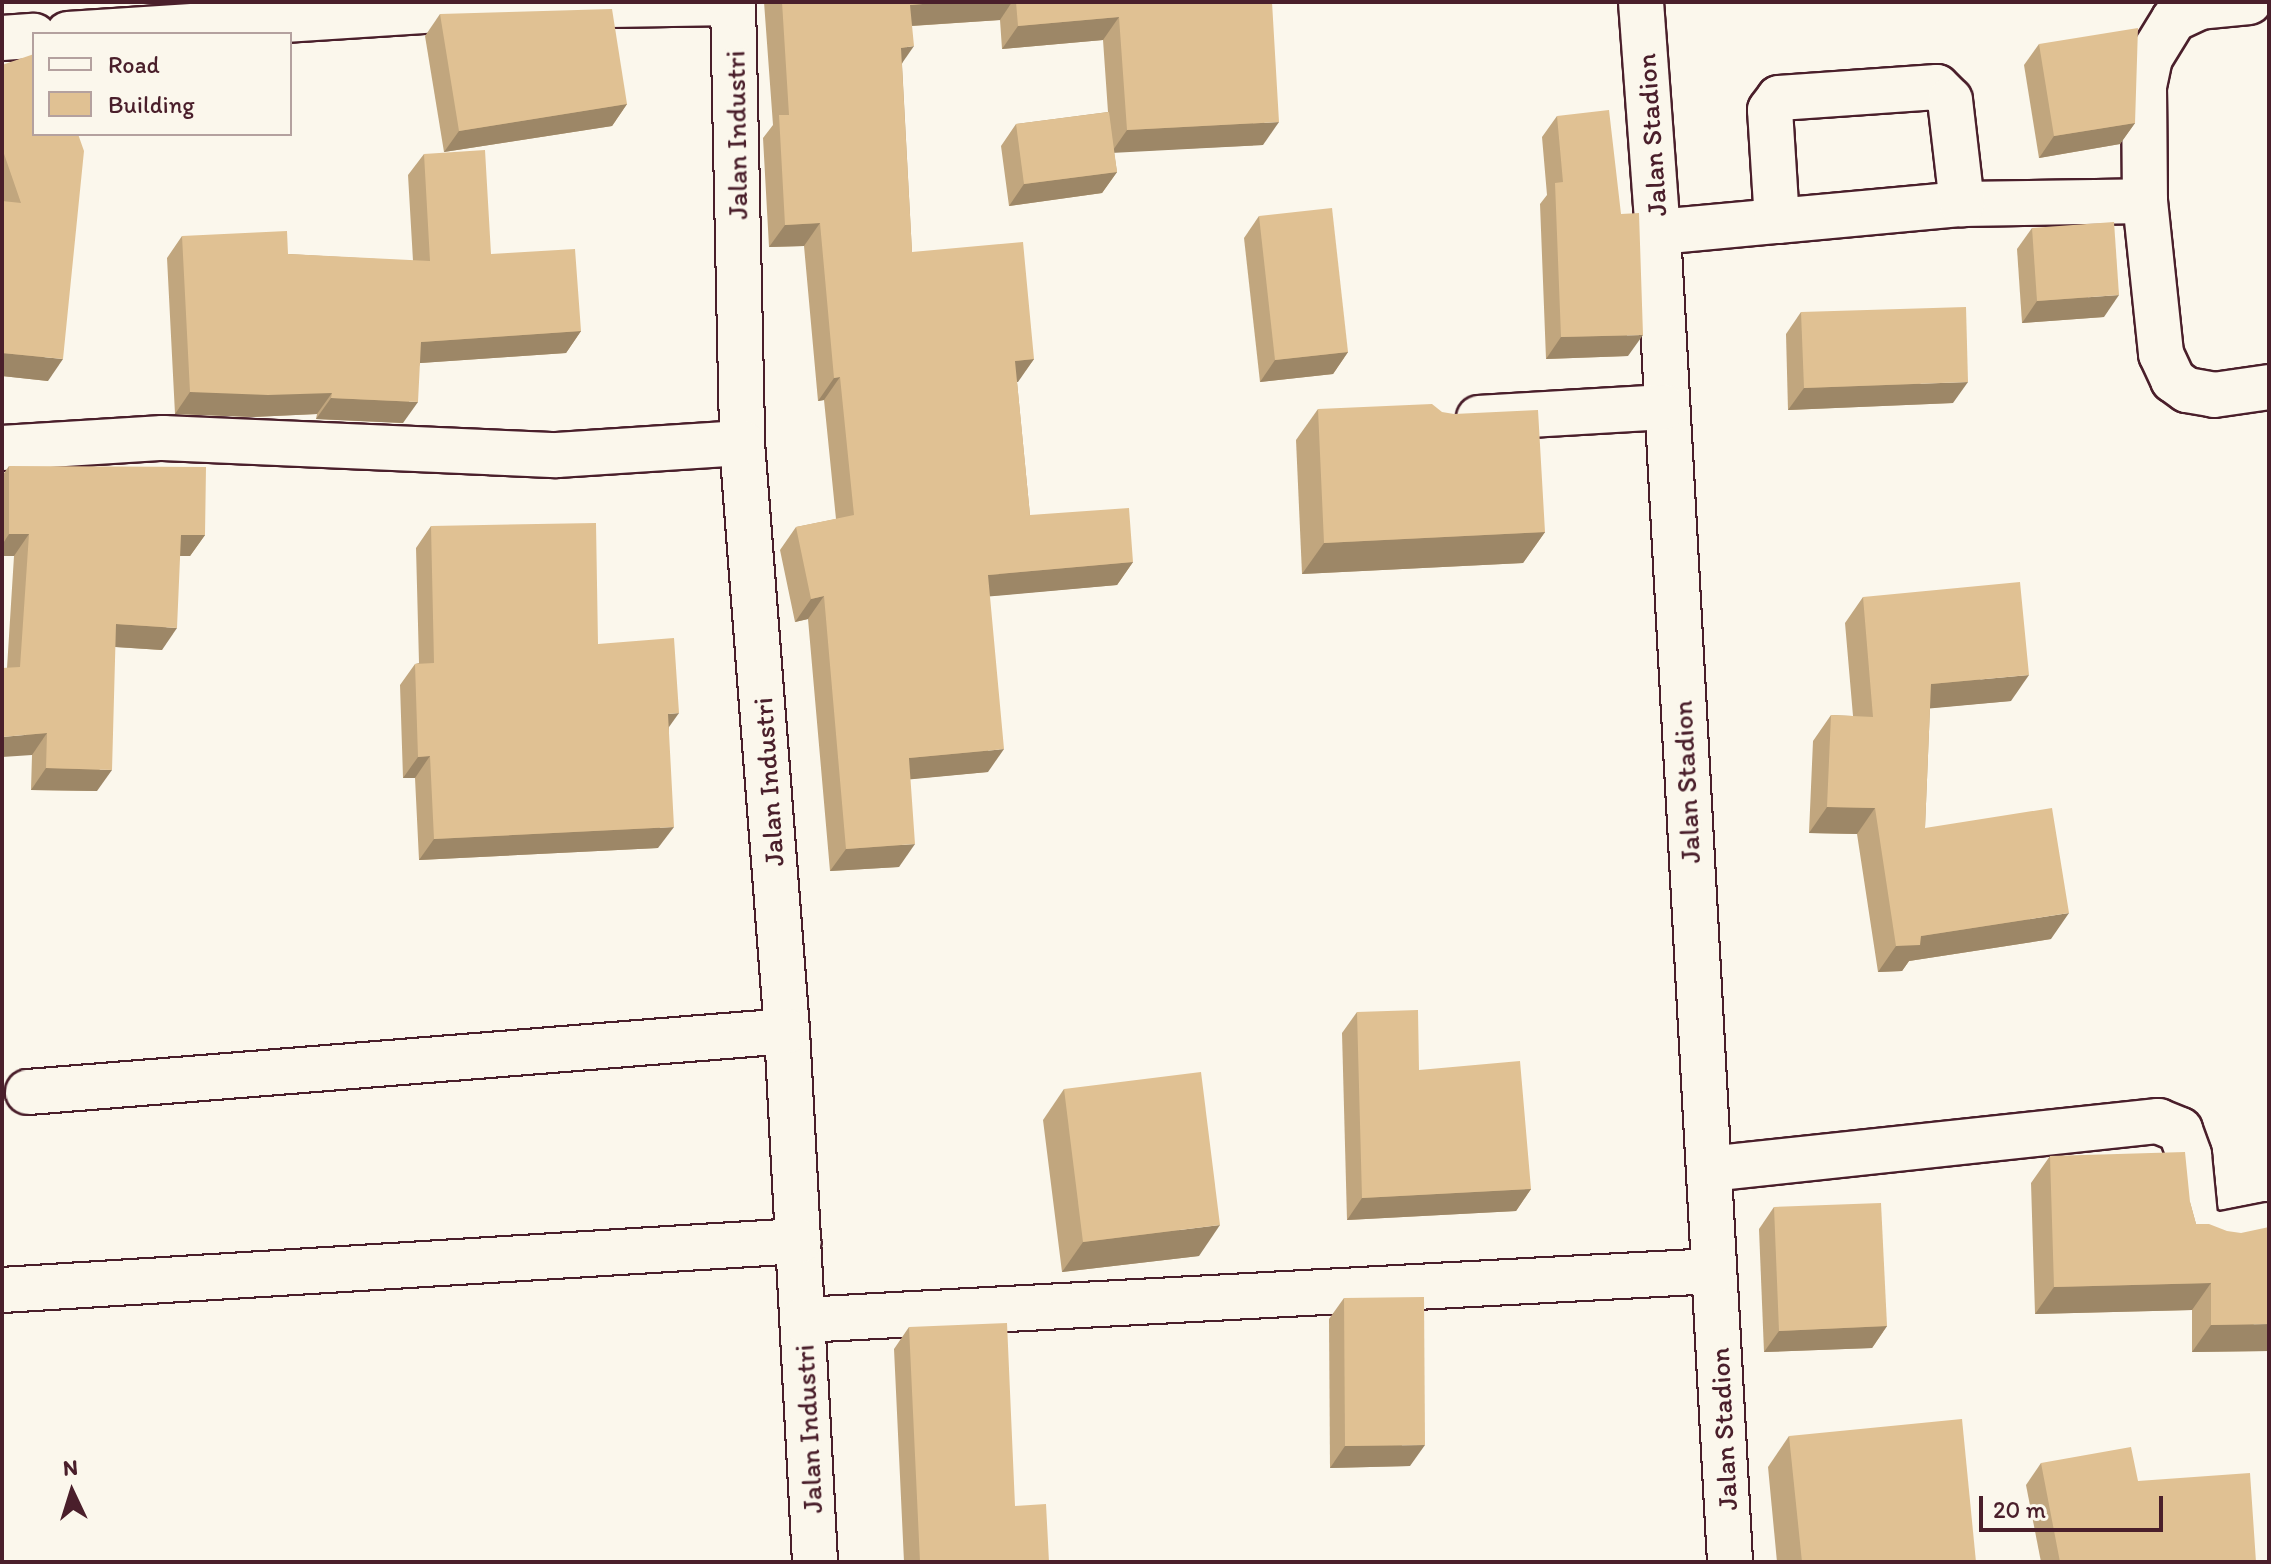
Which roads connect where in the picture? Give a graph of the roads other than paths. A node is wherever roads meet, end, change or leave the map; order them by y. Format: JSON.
{"nodes":[{"id":1,"x":733,"y":2,"type":"edge"},
{"id":2,"x":1641,"y":2,"type":"edge"},
{"id":3,"x":2249,"y":2,"type":"edge"},
{"id":4,"x":99,"y":32,"type":"edge"},
{"id":5,"x":32,"y":36,"type":"edge"},
{"id":6,"x":2,"y":38,"type":"edge"},
{"id":7,"x":2145,"y":201,"type":"junction"},
{"id":8,"x":1962,"y":204,"type":"junction"},
{"id":9,"x":1777,"y":221,"type":"junction"},
{"id":10,"x":1658,"y":232,"type":"junction"},
{"id":11,"x":2269,"y":387,"type":"edge"},
{"id":12,"x":1665,"y":407,"type":"junction"},
{"id":13,"x":1446,"y":419,"type":"edge"},
{"id":14,"x":742,"y":443,"type":"junction"},
{"id":15,"x":2,"y":448,"type":"edge"},
{"id":16,"x":787,"y":1031,"type":"junction"},
{"id":17,"x":28,"y":1092,"type":"dead end"},
{"id":18,"x":1709,"y":1169,"type":"junction"},
{"id":19,"x":2269,"y":1225,"type":"edge"},
{"id":20,"x":798,"y":1241,"type":"junction"},
{"id":21,"x":1714,"y":1271,"type":"junction"},
{"id":22,"x":2,"y":1290,"type":"edge"},
{"id":23,"x":803,"y":1320,"type":"junction"},
{"id":24,"x":815,"y":1562,"type":"edge"},
{"id":25,"x":1730,"y":1562,"type":"edge"}],
"edges":[{"from":1,"to":4,"type":"street"},
{"from":1,"to":14,"type":"street","name":"Jalan Industri"},
{"from":2,"to":10,"type":"street","name":"Jalan Stadion"},
{"from":3,"to":7,"type":"street"},
{"from":5,"to":6,"type":"street"},
{"from":7,"to":8,"type":"street"},
{"from":7,"to":11,"type":"street"},
{"from":8,"to":9,"type":"street"},
{"from":8,"to":9,"type":"street"},
{"from":9,"to":10,"type":"street"},
{"from":10,"to":12,"type":"street","name":"Jalan Stadion"},
{"from":12,"to":13,"type":"street"},
{"from":12,"to":18,"type":"street","name":"Jalan Stadion"},
{"from":14,"to":15,"type":"street"},
{"from":14,"to":16,"type":"street","name":"Jalan Industri"},
{"from":16,"to":17,"type":"street"},
{"from":16,"to":20,"type":"street","name":"Jalan Industri"},
{"from":18,"to":19,"type":"street"},
{"from":18,"to":21,"type":"street","name":"Jalan Stadion"},
{"from":20,"to":22,"type":"street"},
{"from":20,"to":23,"type":"street","name":"Jalan Industri"},
{"from":21,"to":23,"type":"street"},
{"from":21,"to":25,"type":"street","name":"Jalan Stadion"},
{"from":23,"to":24,"type":"street","name":"Jalan Industri"}]}
